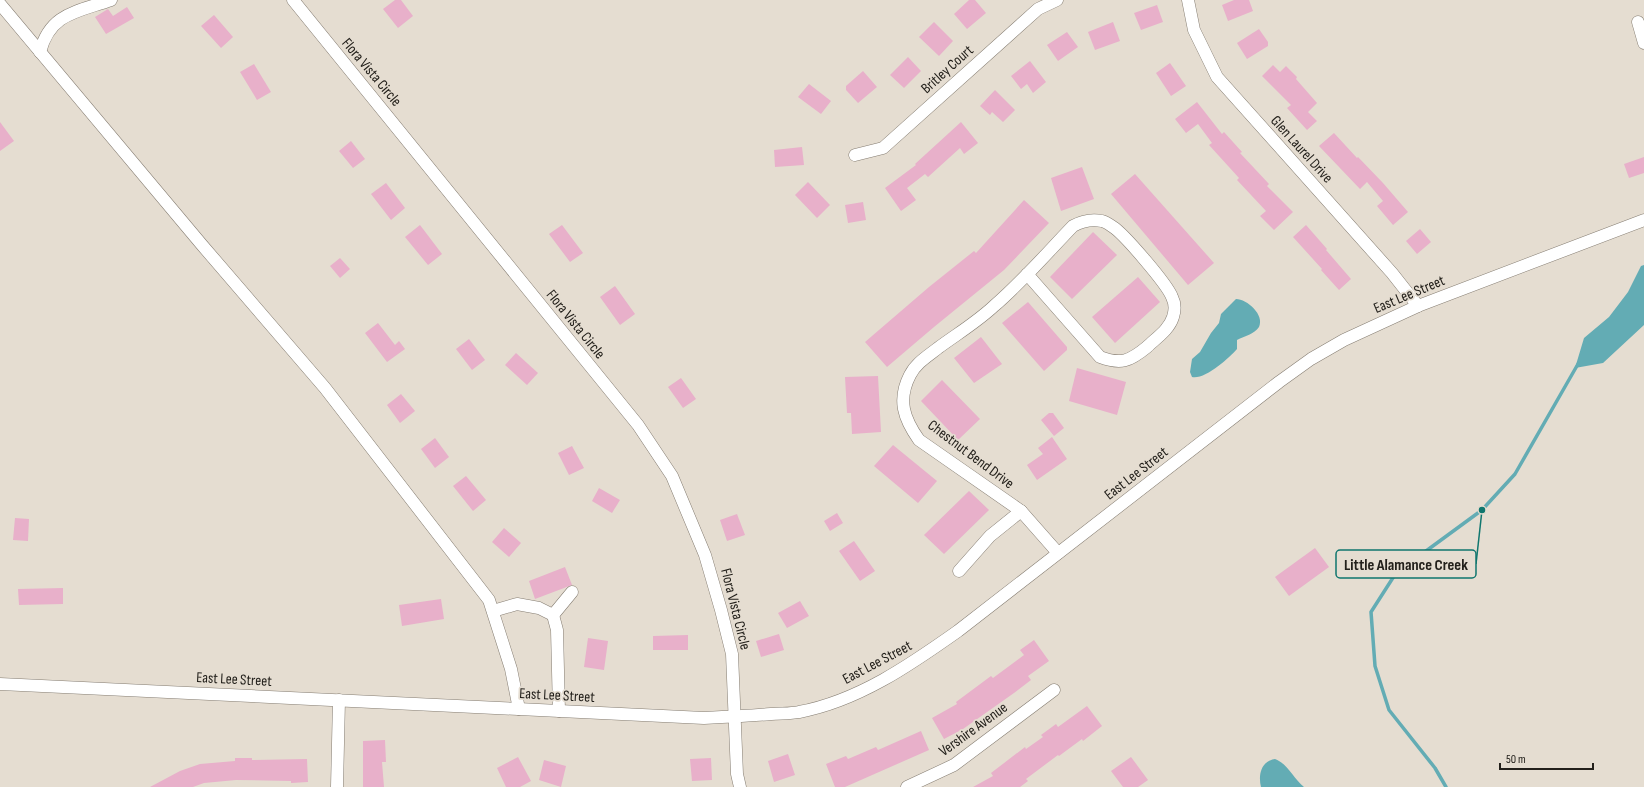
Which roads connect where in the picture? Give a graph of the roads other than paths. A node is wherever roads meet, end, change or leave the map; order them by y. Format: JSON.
{"nodes":[{"id":1,"x":111,"y":0,"type":"edge"},
{"id":2,"x":293,"y":0,"type":"edge"},
{"id":3,"x":1057,"y":0,"type":"edge"},
{"id":4,"x":1188,"y":0,"type":"edge"},
{"id":5,"x":0,"y":4,"type":"edge"},
{"id":6,"x":1638,"y":22,"type":"dead end"},
{"id":7,"x":1644,"y":43,"type":"edge"},
{"id":8,"x":40,"y":52,"type":"junction"},
{"id":9,"x":855,"y":155,"type":"dead end"},
{"id":10,"x":1644,"y":220,"type":"edge"},
{"id":11,"x":1027,"y":274,"type":"junction"},
{"id":12,"x":1418,"y":306,"type":"junction"},
{"id":13,"x":1021,"y":511,"type":"junction"},
{"id":14,"x":1058,"y":553,"type":"junction"},
{"id":15,"x":959,"y":572,"type":"dead end"},
{"id":16,"x":572,"y":592,"type":"dead end"},
{"id":17,"x":492,"y":611,"type":"junction"},
{"id":18,"x":553,"y":615,"type":"junction"},
{"id":19,"x":0,"y":684,"type":"edge"},
{"id":20,"x":1054,"y":690,"type":"dead end"},
{"id":21,"x":338,"y":700,"type":"junction"},
{"id":22,"x":520,"y":709,"type":"junction"},
{"id":23,"x":559,"y":711,"type":"junction"},
{"id":24,"x":735,"y":717,"type":"junction"},
{"id":25,"x":337,"y":787,"type":"edge"},
{"id":26,"x":740,"y":787,"type":"edge"},
{"id":27,"x":907,"y":787,"type":"edge"}],
"edges":[{"from":1,"to":8,"type":"street"},
{"from":2,"to":24,"type":"street","name":"Flora Vista Circle"},
{"from":3,"to":9,"type":"street","name":"Britley Court"},
{"from":4,"to":12,"type":"street","name":"Glen Laurel Drive"},
{"from":5,"to":8,"type":"street"},
{"from":6,"to":7,"type":"street"},
{"from":8,"to":17,"type":"street"},
{"from":10,"to":12,"type":"street","name":"East Lee Street"},
{"from":11,"to":11,"type":"street","name":"Chestnut Bend Drive"},
{"from":11,"to":13,"type":"street","name":"Chestnut Bend Drive"},
{"from":12,"to":14,"type":"street","name":"East Lee Street"},
{"from":13,"to":14,"type":"street","name":"Chestnut Bend Drive"},
{"from":13,"to":15,"type":"street"},
{"from":14,"to":24,"type":"street","name":"East Lee Street"},
{"from":16,"to":18,"type":"street"},
{"from":17,"to":18,"type":"street"},
{"from":17,"to":22,"type":"street"},
{"from":18,"to":23,"type":"street"},
{"from":19,"to":21,"type":"street","name":"East Lee Street"},
{"from":20,"to":27,"type":"street","name":"Vershire Avenue"},
{"from":21,"to":22,"type":"street","name":"East Lee Street"},
{"from":21,"to":25,"type":"street"},
{"from":22,"to":23,"type":"street","name":"East Lee Street"},
{"from":23,"to":24,"type":"street","name":"East Lee Street"},
{"from":24,"to":26,"type":"street","name":"Flora Vista Circle"}]}
